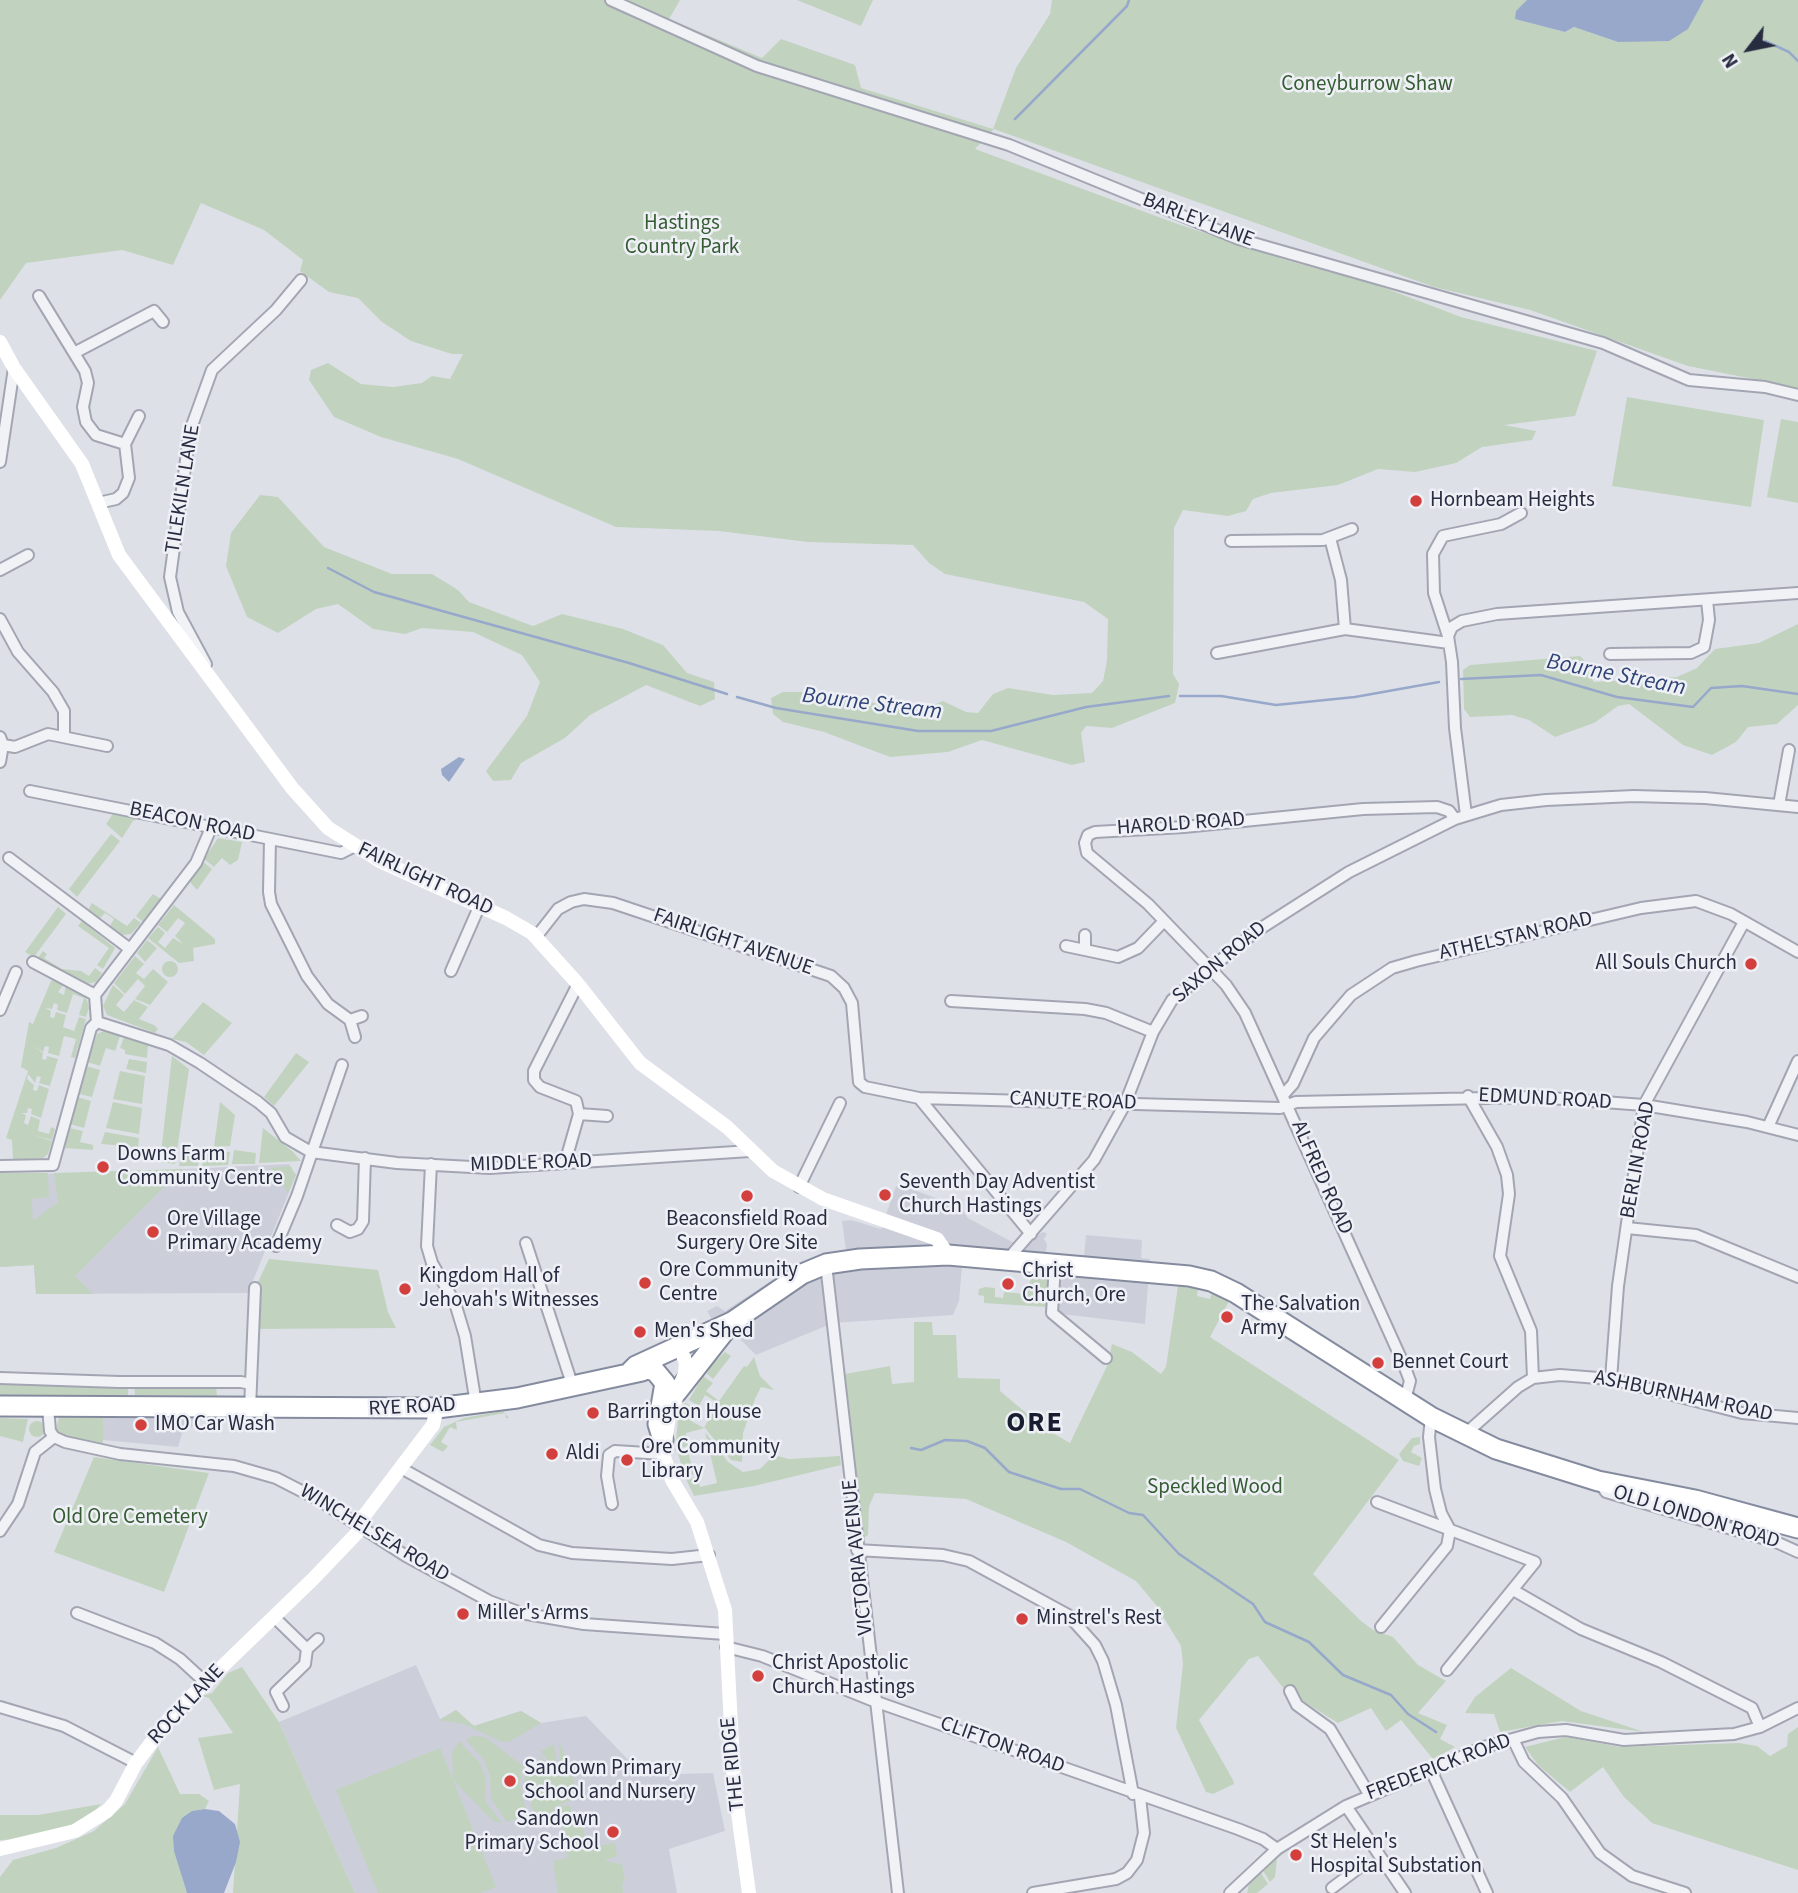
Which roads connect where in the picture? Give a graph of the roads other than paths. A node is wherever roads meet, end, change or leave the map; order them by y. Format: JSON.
{"nodes":[{"id":1,"x":611,"y":0,"type":"edge"},
{"id":2,"x":301,"y":280,"type":"dead end"},
{"id":3,"x":39,"y":296,"type":"dead end"},
{"id":4,"x":148,"y":299,"type":"dead end"},
{"id":5,"x":154,"y":311,"type":"junction"},
{"id":6,"x":163,"y":322,"type":"dead end"},
{"id":7,"x":0,"y":342,"type":"edge"},
{"id":8,"x":74,"y":353,"type":"junction"},
{"id":9,"x":14,"y":368,"type":"junction"},
{"id":10,"x":1798,"y":395,"type":"edge"},
{"id":11,"x":139,"y":416,"type":"dead end"},
{"id":12,"x":125,"y":444,"type":"junction"},
{"id":13,"x":0,"y":462,"type":"edge"},
{"id":14,"x":99,"y":503,"type":"junction"},
{"id":15,"x":1521,"y":513,"type":"dead end"},
{"id":16,"x":1352,"y":530,"type":"dead end"},
{"id":17,"x":1330,"y":538,"type":"junction"},
{"id":18,"x":1231,"y":541,"type":"dead end"},
{"id":19,"x":28,"y":555,"type":"dead end"},
{"id":20,"x":0,"y":570,"type":"edge"},
{"id":21,"x":1798,"y":593,"type":"edge"},
{"id":22,"x":1707,"y":600,"type":"junction"},
{"id":23,"x":0,"y":618,"type":"edge"},
{"id":24,"x":1345,"y":629,"type":"junction"},
{"id":25,"x":1449,"y":639,"type":"junction"},
{"id":26,"x":1217,"y":653,"type":"dead end"},
{"id":27,"x":1610,"y":654,"type":"dead end"},
{"id":28,"x":216,"y":685,"type":"junction"},
{"id":29,"x":64,"y":735,"type":"junction"},
{"id":30,"x":2,"y":741,"type":"edge"},
{"id":31,"x":107,"y":746,"type":"dead end"},
{"id":32,"x":1788,"y":750,"type":"dead end"},
{"id":33,"x":0,"y":762,"type":"edge"},
{"id":34,"x":30,"y":791,"type":"dead end"},
{"id":35,"x":1779,"y":805,"type":"junction"},
{"id":36,"x":1798,"y":807,"type":"edge"},
{"id":37,"x":1461,"y":817,"type":"junction"},
{"id":38,"x":211,"y":828,"type":"junction"},
{"id":39,"x":270,"y":839,"type":"junction"},
{"id":40,"x":353,"y":847,"type":"junction"},
{"id":41,"x":9,"y":858,"type":"dead end"},
{"id":42,"x":480,"y":907,"type":"junction"},
{"id":43,"x":1164,"y":921,"type":"junction"},
{"id":44,"x":1744,"y":922,"type":"junction"},
{"id":45,"x":1085,"y":935,"type":"dead end"},
{"id":46,"x":536,"y":937,"type":"junction"},
{"id":47,"x":1066,"y":946,"type":"dead end"},
{"id":48,"x":130,"y":949,"type":"junction"},
{"id":49,"x":1085,"y":949,"type":"junction"},
{"id":50,"x":1798,"y":953,"type":"edge"},
{"id":51,"x":33,"y":962,"type":"dead end"},
{"id":52,"x":1208,"y":967,"type":"junction"},
{"id":53,"x":451,"y":971,"type":"dead end"},
{"id":54,"x":16,"y":972,"type":"dead end"},
{"id":55,"x":578,"y":984,"type":"junction"},
{"id":56,"x":95,"y":995,"type":"junction"},
{"id":57,"x":951,"y":1001,"type":"dead end"},
{"id":58,"x":0,"y":1010,"type":"edge"},
{"id":59,"x":362,"y":1016,"type":"dead end"},
{"id":60,"x":350,"y":1020,"type":"junction"},
{"id":61,"x":97,"y":1022,"type":"junction"},
{"id":62,"x":1153,"y":1032,"type":"junction"},
{"id":63,"x":355,"y":1037,"type":"dead end"},
{"id":64,"x":1798,"y":1061,"type":"edge"},
{"id":65,"x":342,"y":1065,"type":"dead end"},
{"id":66,"x":859,"y":1082,"type":"joint"},
{"id":67,"x":1468,"y":1096,"type":"junction"},
{"id":68,"x":919,"y":1098,"type":"junction"},
{"id":69,"x":1286,"y":1099,"type":"junction"},
{"id":70,"x":841,"y":1104,"type":"dead end"},
{"id":71,"x":1125,"y":1104,"type":"junction"},
{"id":72,"x":1644,"y":1105,"type":"junction"},
{"id":73,"x":579,"y":1114,"type":"junction"},
{"id":74,"x":607,"y":1116,"type":"dead end"},
{"id":75,"x":1768,"y":1127,"type":"junction"},
{"id":76,"x":1798,"y":1135,"type":"edge"},
{"id":77,"x":751,"y":1151,"type":"junction"},
{"id":78,"x":311,"y":1152,"type":"junction"},
{"id":79,"x":365,"y":1158,"type":"junction"},
{"id":80,"x":565,"y":1163,"type":"junction"},
{"id":81,"x":431,"y":1164,"type":"junction"},
{"id":82,"x":0,"y":1166,"type":"edge"},
{"id":83,"x":799,"y":1187,"type":"junction"},
{"id":84,"x":337,"y":1225,"type":"dead end"},
{"id":85,"x":1627,"y":1228,"type":"junction"},
{"id":86,"x":1031,"y":1234,"type":"junction"},
{"id":87,"x":526,"y":1243,"type":"dead end"},
{"id":88,"x":276,"y":1246,"type":"dead end"},
{"id":89,"x":948,"y":1255,"type":"junction"},
{"id":90,"x":1006,"y":1261,"type":"junction"},
{"id":91,"x":826,"y":1264,"type":"junction"},
{"id":92,"x":1055,"y":1265,"type":"junction"},
{"id":93,"x":1798,"y":1277,"type":"edge"},
{"id":94,"x":255,"y":1288,"type":"dead end"},
{"id":95,"x":728,"y":1327,"type":"junction"},
{"id":96,"x":682,"y":1351,"type":"junction"},
{"id":97,"x":1106,"y":1358,"type":"dead end"},
{"id":98,"x":639,"y":1370,"type":"junction"},
{"id":99,"x":0,"y":1378,"type":"edge"},
{"id":100,"x":1533,"y":1378,"type":"junction"},
{"id":101,"x":1611,"y":1379,"type":"junction"},
{"id":102,"x":251,"y":1384,"type":"junction"},
{"id":103,"x":573,"y":1387,"type":"junction"},
{"id":104,"x":677,"y":1392,"type":"junction"},
{"id":105,"x":1405,"y":1400,"type":"junction"},
{"id":106,"x":476,"y":1404,"type":"junction"},
{"id":107,"x":0,"y":1406,"type":"edge"},
{"id":108,"x":48,"y":1407,"type":"junction"},
{"id":109,"x":437,"y":1408,"type":"junction"},
{"id":110,"x":250,"y":1409,"type":"junction"},
{"id":111,"x":1431,"y":1417,"type":"junction"},
{"id":112,"x":1798,"y":1418,"type":"edge"},
{"id":113,"x":1464,"y":1435,"type":"junction"},
{"id":114,"x":54,"y":1437,"type":"junction"},
{"id":115,"x":663,"y":1447,"type":"junction"},
{"id":116,"x":401,"y":1468,"type":"junction"},
{"id":117,"x":1598,"y":1481,"type":"junction"},
{"id":118,"x":1377,"y":1502,"type":"dead end"},
{"id":119,"x":612,"y":1504,"type":"dead end"},
{"id":120,"x":359,"y":1526,"type":"junction"},
{"id":121,"x":1798,"y":1528,"type":"edge"},
{"id":122,"x":1450,"y":1530,"type":"junction"},
{"id":123,"x":0,"y":1531,"type":"edge"},
{"id":124,"x":857,"y":1550,"type":"junction"},
{"id":125,"x":1798,"y":1552,"type":"edge"},
{"id":126,"x":709,"y":1555,"type":"junction"},
{"id":127,"x":1513,"y":1590,"type":"junction"},
{"id":128,"x":77,"y":1613,"type":"dead end"},
{"id":129,"x":274,"y":1617,"type":"junction"},
{"id":130,"x":1381,"y":1627,"type":"dead end"},
{"id":131,"x":318,"y":1639,"type":"dead end"},
{"id":132,"x":725,"y":1641,"type":"junction"},
{"id":133,"x":307,"y":1648,"type":"junction"},
{"id":134,"x":1447,"y":1670,"type":"dead end"},
{"id":135,"x":205,"y":1682,"type":"junction"},
{"id":136,"x":1290,"y":1691,"type":"dead end"},
{"id":137,"x":874,"y":1701,"type":"junction"},
{"id":138,"x":283,"y":1706,"type":"dead end"},
{"id":139,"x":0,"y":1707,"type":"edge"},
{"id":140,"x":1798,"y":1708,"type":"edge"},
{"id":141,"x":1760,"y":1727,"type":"junction"},
{"id":142,"x":1513,"y":1739,"type":"junction"},
{"id":143,"x":136,"y":1763,"type":"junction"},
{"id":144,"x":1430,"y":1770,"type":"junction"},
{"id":145,"x":1369,"y":1794,"type":"junction"},
{"id":146,"x":1137,"y":1795,"type":"junction"},
{"id":147,"x":1346,"y":1806,"type":"junction"},
{"id":148,"x":0,"y":1849,"type":"edge"},
{"id":149,"x":1277,"y":1849,"type":"junction"},
{"id":150,"x":1364,"y":1864,"type":"dead end"},
{"id":151,"x":1337,"y":1889,"type":"edge"},
{"id":152,"x":1665,"y":1890,"type":"edge"},
{"id":153,"x":1233,"y":1892,"type":"edge"},
{"id":154,"x":749,"y":1893,"type":"edge"},
{"id":155,"x":898,"y":1893,"type":"edge"},
{"id":156,"x":1033,"y":1893,"type":"edge"},
{"id":157,"x":1405,"y":1893,"type":"edge"},
{"id":158,"x":1487,"y":1893,"type":"edge"},
{"id":159,"x":1685,"y":1893,"type":"edge"}],
"edges":[{"from":1,"to":10,"type":"street","name":"BARLEY LANE"},
{"from":2,"to":28,"type":"street","name":"TILEKILN LANE"},
{"from":3,"to":8,"type":"street"},
{"from":4,"to":5,"type":"street"},
{"from":5,"to":6,"type":"street"},
{"from":5,"to":8,"type":"street"},
{"from":7,"to":9,"type":"street","name":"FAIRLIGHT ROAD"},
{"from":8,"to":12,"type":"street"},
{"from":9,"to":13,"type":"street"},
{"from":9,"to":14,"type":"street","name":"FAIRLIGHT ROAD"},
{"from":11,"to":12,"type":"street"},
{"from":12,"to":14,"type":"street"},
{"from":14,"to":28,"type":"street","name":"FAIRLIGHT ROAD"},
{"from":15,"to":25,"type":"street"},
{"from":16,"to":17,"type":"street"},
{"from":17,"to":18,"type":"street"},
{"from":17,"to":24,"type":"street"},
{"from":19,"to":20,"type":"street"},
{"from":21,"to":22,"type":"street"},
{"from":22,"to":25,"type":"street"},
{"from":22,"to":27,"type":"street"},
{"from":23,"to":29,"type":"street"},
{"from":24,"to":25,"type":"street"},
{"from":24,"to":26,"type":"street"},
{"from":25,"to":37,"type":"street"},
{"from":28,"to":40,"type":"street","name":"FAIRLIGHT ROAD"},
{"from":29,"to":30,"type":"street"},
{"from":29,"to":31,"type":"street"},
{"from":30,"to":33,"type":"street"},
{"from":32,"to":35,"type":"street"},
{"from":34,"to":38,"type":"street","name":"BEACON ROAD"},
{"from":35,"to":36,"type":"street"},
{"from":35,"to":37,"type":"street"},
{"from":37,"to":43,"type":"street","name":"HAROLD ROAD"},
{"from":37,"to":52,"type":"street","name":"SAXON ROAD"},
{"from":38,"to":39,"type":"street","name":"BEACON ROAD"},
{"from":38,"to":48,"type":"street"},
{"from":39,"to":40,"type":"street","name":"BEACON ROAD"},
{"from":39,"to":60,"type":"street"},
{"from":40,"to":42,"type":"street","name":"FAIRLIGHT ROAD"},
{"from":41,"to":48,"type":"street"},
{"from":42,"to":46,"type":"street","name":"FAIRLIGHT ROAD"},
{"from":42,"to":53,"type":"street"},
{"from":43,"to":49,"type":"street"},
{"from":43,"to":52,"type":"street","name":"HAROLD ROAD"},
{"from":44,"to":50,"type":"street","name":"ATHELSTAN ROAD"},
{"from":44,"to":69,"type":"street","name":"ATHELSTAN ROAD"},
{"from":44,"to":72,"type":"street","name":"BERLIN ROAD"},
{"from":45,"to":49,"type":"street"},
{"from":46,"to":55,"type":"street","name":"FAIRLIGHT ROAD"},
{"from":46,"to":66,"type":"street","name":"FAIRLIGHT AVENUE"},
{"from":47,"to":49,"type":"street"},
{"from":48,"to":56,"type":"street"},
{"from":51,"to":56,"type":"street"},
{"from":52,"to":62,"type":"street","name":"SAXON ROAD"},
{"from":52,"to":69,"type":"street","name":"ALFRED ROAD"},
{"from":54,"to":58,"type":"street"},
{"from":55,"to":73,"type":"street"},
{"from":55,"to":77,"type":"street","name":"FAIRLIGHT ROAD"},
{"from":56,"to":61,"type":"street"},
{"from":57,"to":62,"type":"street"},
{"from":59,"to":60,"type":"street"},
{"from":60,"to":63,"type":"street"},
{"from":61,"to":78,"type":"street"},
{"from":61,"to":82,"type":"street"},
{"from":62,"to":71,"type":"street","name":"SAXON ROAD"},
{"from":64,"to":75,"type":"street"},
{"from":65,"to":78,"type":"street"},
{"from":66,"to":68,"type":"street","name":"CANUTE ROAD"},
{"from":67,"to":69,"type":"street","name":"EDMUND ROAD"},
{"from":67,"to":72,"type":"street","name":"EDMUND ROAD"},
{"from":67,"to":100,"type":"street"},
{"from":68,"to":71,"type":"street","name":"CANUTE ROAD"},
{"from":68,"to":86,"type":"street"},
{"from":69,"to":71,"type":"street","name":"CANUTE ROAD"},
{"from":69,"to":105,"type":"street","name":"ALFRED ROAD"},
{"from":70,"to":83,"type":"street"},
{"from":71,"to":86,"type":"street","name":"SAXON ROAD"},
{"from":72,"to":75,"type":"street","name":"EDMUND ROAD"},
{"from":72,"to":85,"type":"street","name":"BERLIN ROAD"},
{"from":73,"to":74,"type":"street"},
{"from":73,"to":80,"type":"street"},
{"from":75,"to":76,"type":"street","name":"EDMUND ROAD"},
{"from":77,"to":80,"type":"street","name":"MIDDLE ROAD"},
{"from":77,"to":83,"type":"street","name":"FAIRLIGHT ROAD"},
{"from":78,"to":79,"type":"street","name":"MIDDLE ROAD"},
{"from":78,"to":88,"type":"street"},
{"from":79,"to":81,"type":"street","name":"MIDDLE ROAD"},
{"from":79,"to":84,"type":"street"},
{"from":80,"to":81,"type":"street","name":"MIDDLE ROAD"},
{"from":81,"to":106,"type":"street"},
{"from":83,"to":89,"type":"street","name":"FAIRLIGHT ROAD"},
{"from":85,"to":93,"type":"street"},
{"from":85,"to":101,"type":"street","name":"BERLIN ROAD"},
{"from":86,"to":90,"type":"street","name":"SAXON ROAD"},
{"from":87,"to":103,"type":"street"},
{"from":89,"to":90,"type":"highway","name":"OLD LONDON ROAD"},
{"from":89,"to":91,"type":"highway","name":"OLD LONDON ROAD"},
{"from":90,"to":92,"type":"highway","name":"OLD LONDON ROAD"},
{"from":91,"to":95,"type":"highway","name":"OLD LONDON ROAD"},
{"from":91,"to":124,"type":"street","name":"VICTORIA AVENUE"},
{"from":92,"to":97,"type":"street"},
{"from":92,"to":105,"type":"highway","name":"OLD LONDON ROAD"},
{"from":94,"to":102,"type":"street"},
{"from":95,"to":96,"type":"highway","name":"OLD LONDON ROAD"},
{"from":95,"to":104,"type":"highway"},
{"from":96,"to":98,"type":"highway","name":"RYE ROAD"},
{"from":96,"to":104,"type":"street"},
{"from":98,"to":103,"type":"highway","name":"RYE ROAD"},
{"from":98,"to":115,"type":"highway"},
{"from":99,"to":102,"type":"street"},
{"from":100,"to":101,"type":"street","name":"ASHBURNHAM ROAD"},
{"from":100,"to":113,"type":"street"},
{"from":101,"to":112,"type":"street","name":"ASHBURNHAM ROAD"},
{"from":102,"to":110,"type":"street"},
{"from":103,"to":106,"type":"highway","name":"RYE ROAD"},
{"from":104,"to":115,"type":"street"},
{"from":105,"to":111,"type":"highway","name":"OLD LONDON ROAD"},
{"from":106,"to":109,"type":"highway","name":"RYE ROAD"},
{"from":107,"to":108,"type":"highway","name":"RYE ROAD"},
{"from":108,"to":110,"type":"highway","name":"RYE ROAD"},
{"from":108,"to":114,"type":"street"},
{"from":109,"to":110,"type":"highway","name":"RYE ROAD"},
{"from":109,"to":116,"type":"street","name":"ROCK LANE"},
{"from":111,"to":113,"type":"highway","name":"OLD LONDON ROAD"},
{"from":111,"to":122,"type":"street"},
{"from":113,"to":117,"type":"highway","name":"OLD LONDON ROAD"},
{"from":114,"to":120,"type":"street","name":"WINCHELSEA ROAD"},
{"from":114,"to":123,"type":"street"},
{"from":115,"to":119,"type":"street"},
{"from":115,"to":126,"type":"street"},
{"from":116,"to":120,"type":"street","name":"ROCK LANE"},
{"from":116,"to":126,"type":"street"},
{"from":117,"to":121,"type":"highway","name":"OLD LONDON ROAD"},
{"from":117,"to":125,"type":"street","name":"OLD LONDON ROAD"},
{"from":118,"to":122,"type":"street"},
{"from":120,"to":129,"type":"street","name":"ROCK LANE"},
{"from":120,"to":132,"type":"street","name":"WINCHELSEA ROAD"},
{"from":122,"to":127,"type":"street"},
{"from":122,"to":130,"type":"street"},
{"from":124,"to":137,"type":"street","name":"VICTORIA AVENUE"},
{"from":124,"to":146,"type":"street"},
{"from":126,"to":132,"type":"street"},
{"from":127,"to":134,"type":"street"},
{"from":127,"to":141,"type":"street"},
{"from":128,"to":135,"type":"street"},
{"from":129,"to":133,"type":"street"},
{"from":129,"to":135,"type":"street","name":"ROCK LANE"},
{"from":131,"to":133,"type":"street"},
{"from":132,"to":137,"type":"street","name":"CLIFTON ROAD"},
{"from":132,"to":154,"type":"street","name":"THE RIDGE"},
{"from":133,"to":138,"type":"street"},
{"from":135,"to":143,"type":"street","name":"ROCK LANE"},
{"from":136,"to":145,"type":"street"},
{"from":137,"to":146,"type":"street","name":"CLIFTON ROAD"},
{"from":137,"to":155,"type":"street","name":"VICTORIA AVENUE"},
{"from":139,"to":143,"type":"street"},
{"from":140,"to":141,"type":"street","name":"FREDERICK ROAD"},
{"from":141,"to":142,"type":"street","name":"FREDERICK ROAD"},
{"from":142,"to":144,"type":"street","name":"FREDERICK ROAD"},
{"from":142,"to":152,"type":"street"},
{"from":143,"to":148,"type":"street","name":"ROCK LANE"},
{"from":144,"to":145,"type":"street","name":"FREDERICK ROAD"},
{"from":144,"to":158,"type":"street"},
{"from":145,"to":147,"type":"street","name":"FREDERICK ROAD"},
{"from":146,"to":149,"type":"street","name":"CLIFTON ROAD"},
{"from":146,"to":156,"type":"street"},
{"from":147,"to":149,"type":"street","name":"FREDERICK ROAD"},
{"from":147,"to":157,"type":"street"},
{"from":149,"to":153,"type":"street","name":"FREDERICK ROAD"},
{"from":150,"to":151,"type":"street"},
{"from":152,"to":159,"type":"street"}]}
